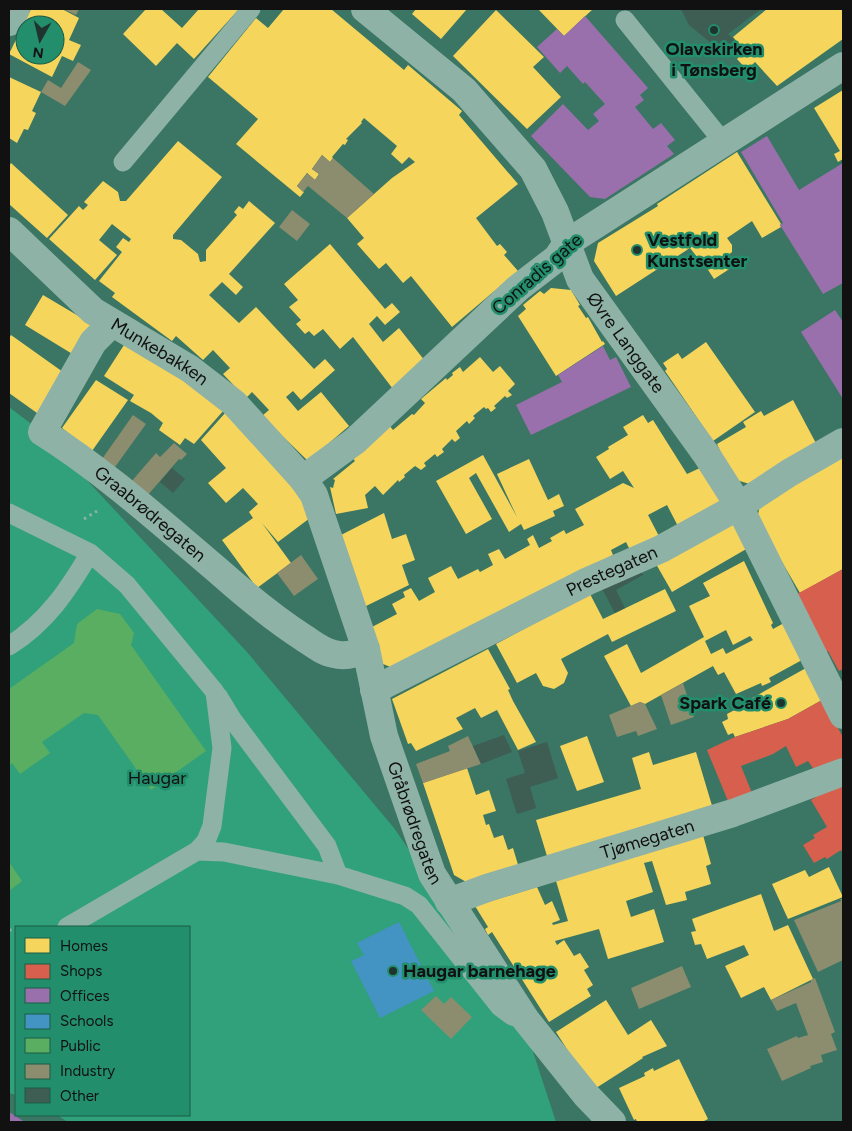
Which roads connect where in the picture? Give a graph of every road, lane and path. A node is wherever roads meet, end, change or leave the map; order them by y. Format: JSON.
{"nodes":[{"id":1,"x":16,"y":9,"type":"edge"},
{"id":2,"x":251,"y":9,"type":"edge"},
{"id":3,"x":365,"y":9,"type":"edge"},
{"id":4,"x":625,"y":20,"type":"dead end"},
{"id":5,"x":9,"y":22,"type":"edge"},
{"id":6,"x":843,"y":66,"type":"edge"},
{"id":7,"x":724,"y":143,"type":"junction"},
{"id":8,"x":123,"y":162,"type":"dead end"},
{"id":9,"x":9,"y":231,"type":"edge"},
{"id":10,"x":567,"y":243,"type":"junction"},
{"id":11,"x":112,"y":323,"type":"junction"},
{"id":12,"x":843,"y":442,"type":"edge"},
{"id":13,"x":303,"y":479,"type":"junction"},
{"id":14,"x":739,"y":506,"type":"junction"},
{"id":15,"x":9,"y":513,"type":"edge"},
{"id":16,"x":90,"y":553,"type":"junction"},
{"id":17,"x":9,"y":646,"type":"edge"},
{"id":18,"x":366,"y":648,"type":"junction"},
{"id":19,"x":374,"y":690,"type":"junction"},
{"id":20,"x":215,"y":692,"type":"junction"},
{"id":21,"x":843,"y":715,"type":"edge"},
{"id":22,"x":843,"y":772,"type":"edge"},
{"id":23,"x":197,"y":852,"type":"junction"},
{"id":24,"x":338,"y":875,"type":"junction"},
{"id":25,"x":450,"y":902,"type":"junction"},
{"id":26,"x":70,"y":926,"type":"edge"},
{"id":27,"x":526,"y":1020,"type":"junction"},
{"id":28,"x":612,"y":1122,"type":"edge"}],
"edges":[{"from":1,"to":5,"type":"street"},
{"from":2,"to":8,"type":"lane"},
{"from":3,"to":10,"type":"street","name":"Øvre Langgate"},
{"from":4,"to":7,"type":"lane"},
{"from":6,"to":7,"type":"street","name":"Conradis gate"},
{"from":7,"to":10,"type":"street","name":"Conradis gate"},
{"from":9,"to":11,"type":"street","name":"Munkebakken"},
{"from":10,"to":13,"type":"street","name":"Conradis gate"},
{"from":10,"to":14,"type":"street","name":"Øvre Langgate"},
{"from":11,"to":13,"type":"street","name":"Munkebakken"},
{"from":11,"to":18,"type":"street","name":"Graabrødregaten"},
{"from":12,"to":14,"type":"street","name":"Prestegaten"},
{"from":13,"to":18,"type":"street","name":"Gråbrødregaten"},
{"from":14,"to":19,"type":"street","name":"Prestegaten"},
{"from":14,"to":21,"type":"street","name":"Øvre Langgate"},
{"from":15,"to":16,"type":"lane"},
{"from":16,"to":17,"type":"lane"},
{"from":16,"to":20,"type":"lane"},
{"from":18,"to":19,"type":"street","name":"Gråbrødregaten"},
{"from":19,"to":25,"type":"street","name":"Gråbrødregaten"},
{"from":20,"to":23,"type":"lane"},
{"from":20,"to":24,"type":"lane"},
{"from":22,"to":25,"type":"street","name":"Tjømegaten"},
{"from":23,"to":24,"type":"lane"},
{"from":23,"to":26,"type":"lane"},
{"from":24,"to":27,"type":"lane"},
{"from":25,"to":27,"type":"street","name":"Gråbrødregaten"},
{"from":27,"to":28,"type":"street","name":"Gråbrødregaten"}]}
